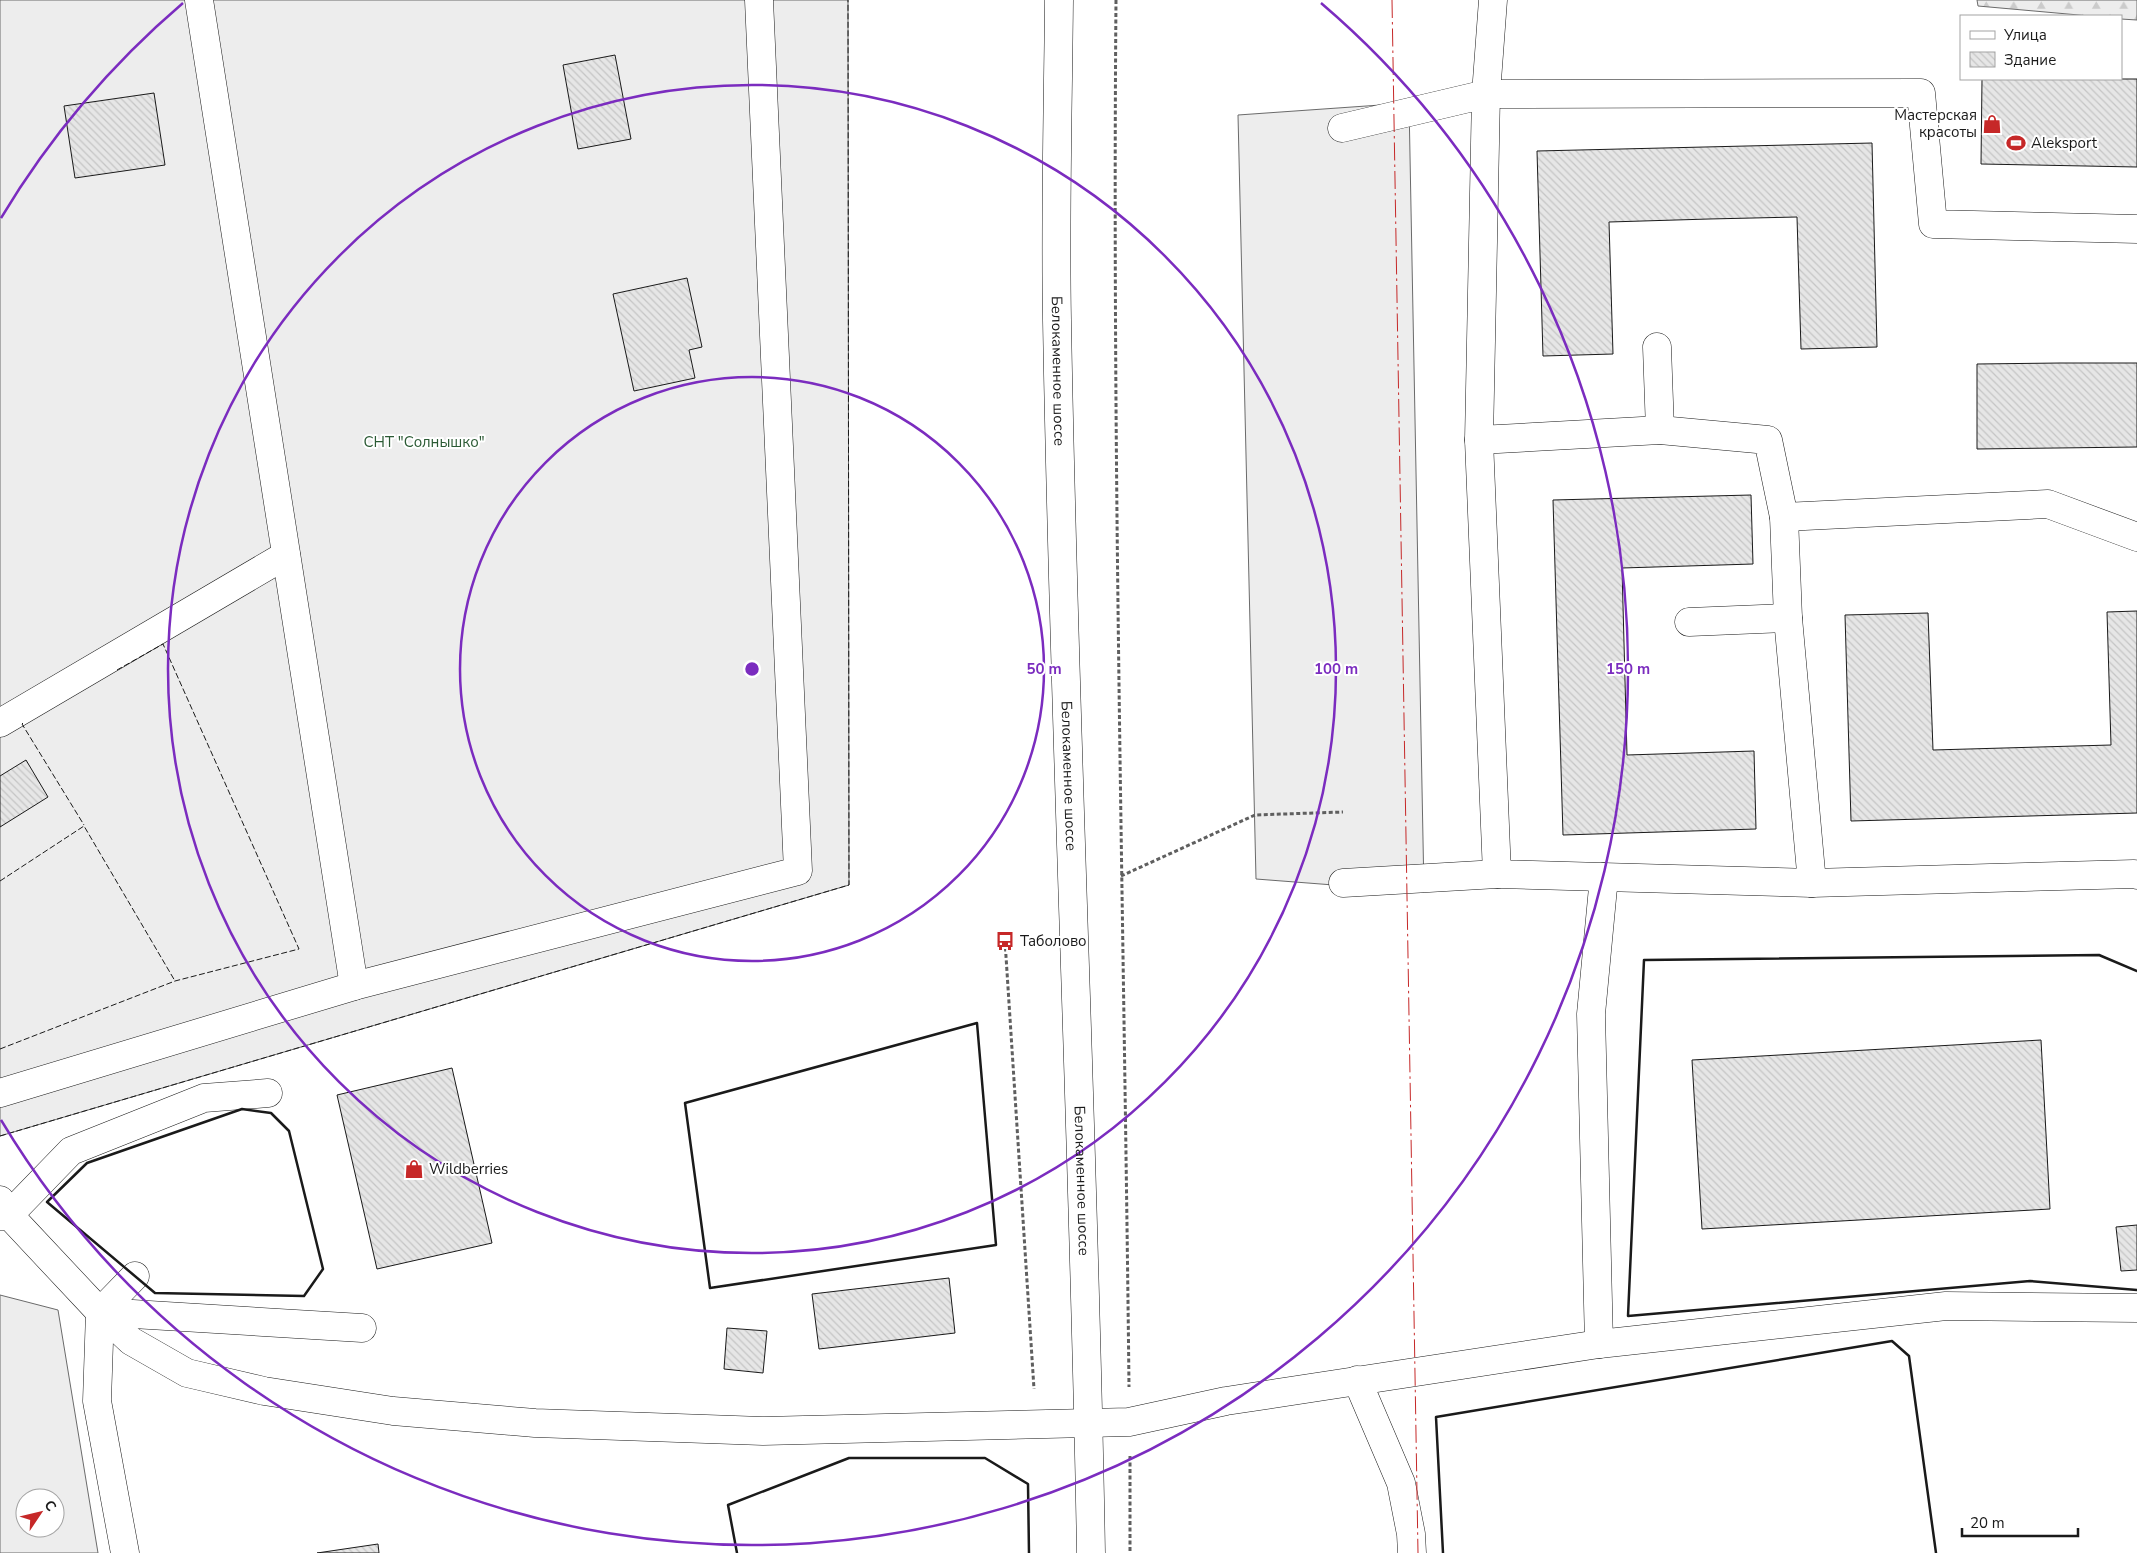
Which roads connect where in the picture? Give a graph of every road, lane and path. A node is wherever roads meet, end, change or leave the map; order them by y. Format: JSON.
{"nodes":[{"id":1,"x":199,"y":0,"type":"edge"},
{"id":2,"x":760,"y":0,"type":"edge"},
{"id":3,"x":1059,"y":0,"type":"edge"},
{"id":4,"x":1116,"y":0,"type":"edge"},
{"id":5,"x":1493,"y":0,"type":"edge"},
{"id":6,"x":1486,"y":94,"type":"junction"},
{"id":7,"x":1342,"y":128,"type":"dead end"},
{"id":8,"x":2137,"y":229,"type":"edge"},
{"id":9,"x":1658,"y":346,"type":"dead end"},
{"id":10,"x":1660,"y":430,"type":"junction"},
{"id":11,"x":1479,"y":440,"type":"junction"},
{"id":12,"x":1784,"y":517,"type":"junction"},
{"id":13,"x":2137,"y":537,"type":"edge"},
{"id":14,"x":286,"y":555,"type":"junction"},
{"id":15,"x":1788,"y":618,"type":"junction"},
{"id":16,"x":1688,"y":622,"type":"dead end"},
{"id":17,"x":0,"y":723,"type":"edge"},
{"id":18,"x":1343,"y":812,"type":"dead end"},
{"id":19,"x":1497,"y":874,"type":"junction"},
{"id":20,"x":1121,"y":876,"type":"junction"},
{"id":21,"x":2137,"y":876,"type":"edge"},
{"id":22,"x":1604,"y":877,"type":"junction"},
{"id":23,"x":1343,"y":882,"type":"dead end"},
{"id":24,"x":1812,"y":883,"type":"junction"},
{"id":25,"x":1004,"y":941,"type":"dead end"},
{"id":26,"x":354,"y":986,"type":"junction"},
{"id":27,"x":0,"y":1093,"type":"edge"},
{"id":28,"x":268,"y":1093,"type":"dead end"},
{"id":29,"x":3,"y":1210,"type":"edge"},
{"id":30,"x":135,"y":1276,"type":"dead end"},
{"id":31,"x":2137,"y":1308,"type":"edge"},
{"id":32,"x":100,"y":1312,"type":"junction"},
{"id":33,"x":362,"y":1328,"type":"dead end"},
{"id":34,"x":1599,"y":1344,"type":"junction"},
{"id":35,"x":1033,"y":1367,"type":"dead end"},
{"id":36,"x":1357,"y":1380,"type":"junction"},
{"id":37,"x":1129,"y":1422,"type":"junction"},
{"id":38,"x":1089,"y":1424,"type":"junction"},
{"id":39,"x":125,"y":1553,"type":"edge"},
{"id":40,"x":1091,"y":1553,"type":"edge"},
{"id":41,"x":1130,"y":1553,"type":"edge"},
{"id":42,"x":1412,"y":1553,"type":"edge"}],
"edges":[{"from":1,"to":14,"type":"street"},
{"from":2,"to":26,"type":"street"},
{"from":3,"to":38,"type":"street","name":"Белокаменное шоссе"},
{"from":4,"to":20,"type":"path"},
{"from":5,"to":6,"type":"street"},
{"from":6,"to":7,"type":"street"},
{"from":6,"to":8,"type":"street"},
{"from":6,"to":11,"type":"street"},
{"from":9,"to":10,"type":"street"},
{"from":10,"to":11,"type":"street"},
{"from":10,"to":12,"type":"street"},
{"from":11,"to":19,"type":"street"},
{"from":12,"to":13,"type":"street"},
{"from":12,"to":15,"type":"street"},
{"from":14,"to":17,"type":"street"},
{"from":14,"to":26,"type":"street"},
{"from":15,"to":16,"type":"street"},
{"from":15,"to":24,"type":"street"},
{"from":18,"to":20,"type":"path"},
{"from":19,"to":22,"type":"street"},
{"from":19,"to":23,"type":"street"},
{"from":20,"to":37,"type":"path"},
{"from":21,"to":24,"type":"street"},
{"from":22,"to":24,"type":"street"},
{"from":22,"to":34,"type":"street"},
{"from":25,"to":35,"type":"path"},
{"from":26,"to":27,"type":"street"},
{"from":28,"to":29,"type":"street"},
{"from":29,"to":32,"type":"street"},
{"from":30,"to":32,"type":"street"},
{"from":31,"to":34,"type":"street"},
{"from":32,"to":33,"type":"street"},
{"from":32,"to":38,"type":"street"},
{"from":32,"to":39,"type":"street"},
{"from":34,"to":36,"type":"street"},
{"from":36,"to":37,"type":"street"},
{"from":36,"to":42,"type":"street"},
{"from":37,"to":38,"type":"street"},
{"from":37,"to":41,"type":"path"},
{"from":38,"to":40,"type":"street","name":"Белокаменное шоссе"}]}
